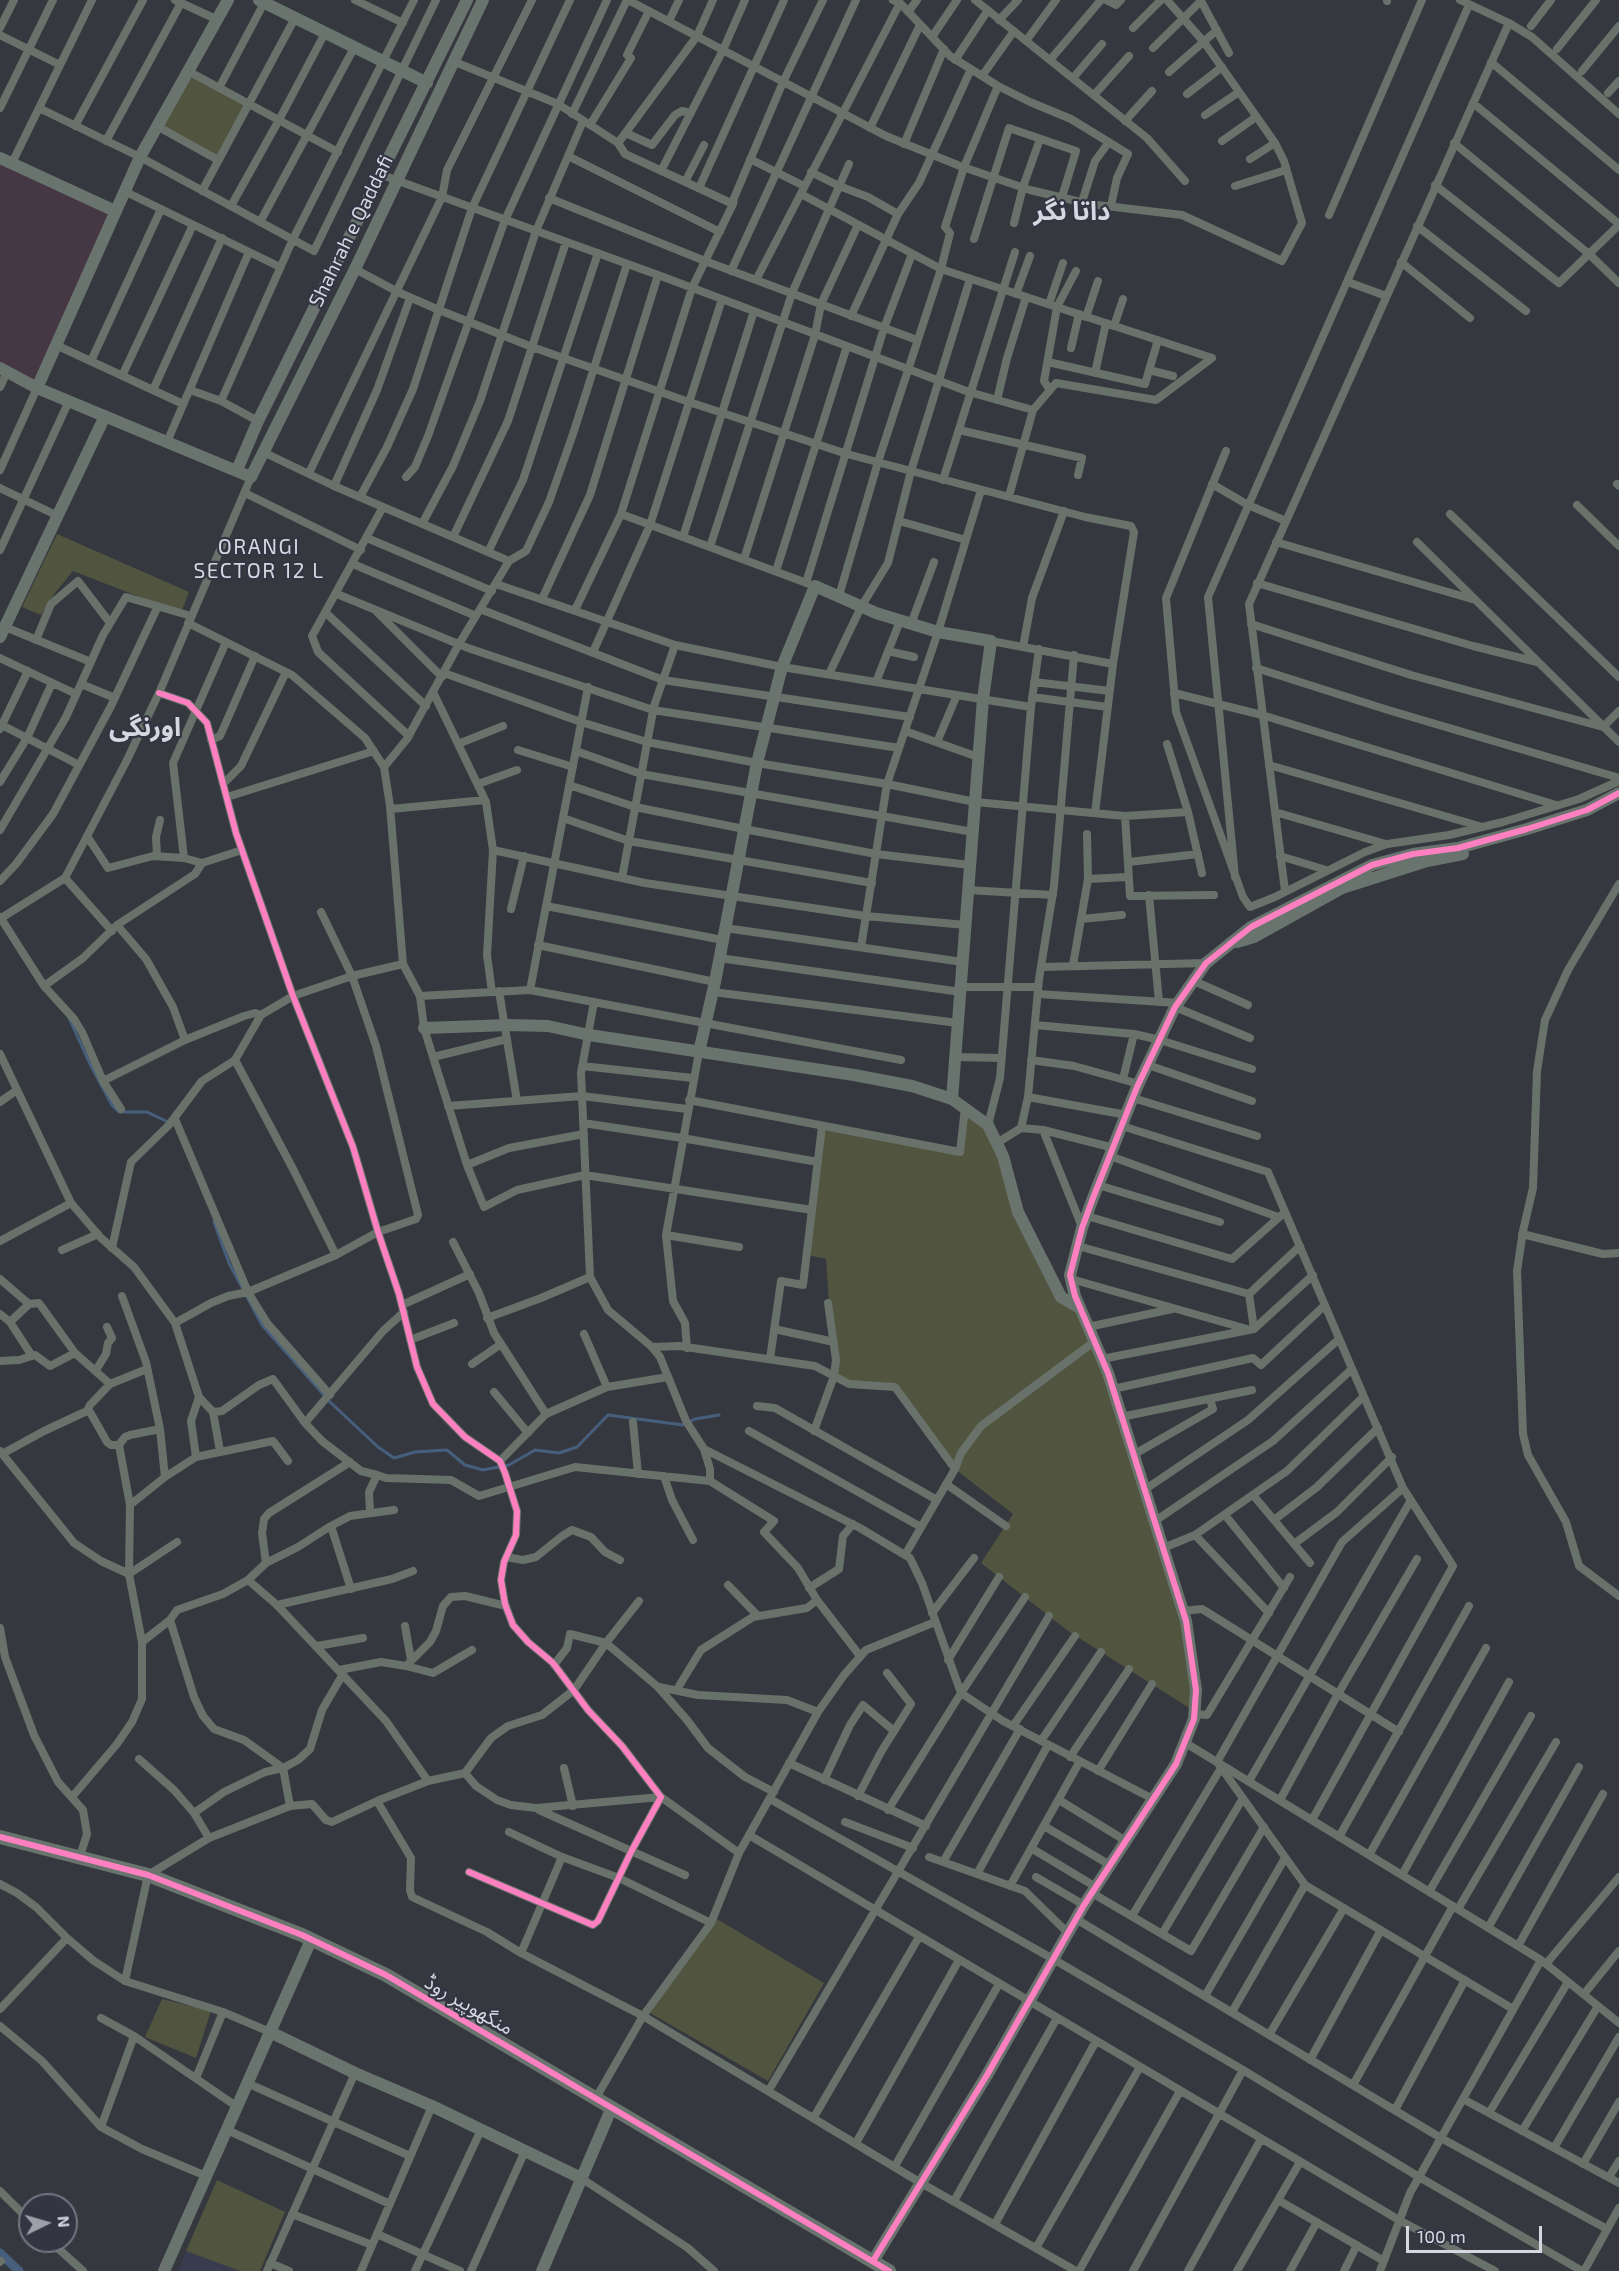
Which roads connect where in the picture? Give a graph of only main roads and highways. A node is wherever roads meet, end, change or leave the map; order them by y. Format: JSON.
{"nodes":[{"id":1,"x":0,"y":1837,"type":"edge"},
{"id":2,"x":889,"y":2271,"type":"edge"}],
"edges":[{"from":1,"to":2,"type":"main road","name":"منگھوپیر روڈ"}]}
